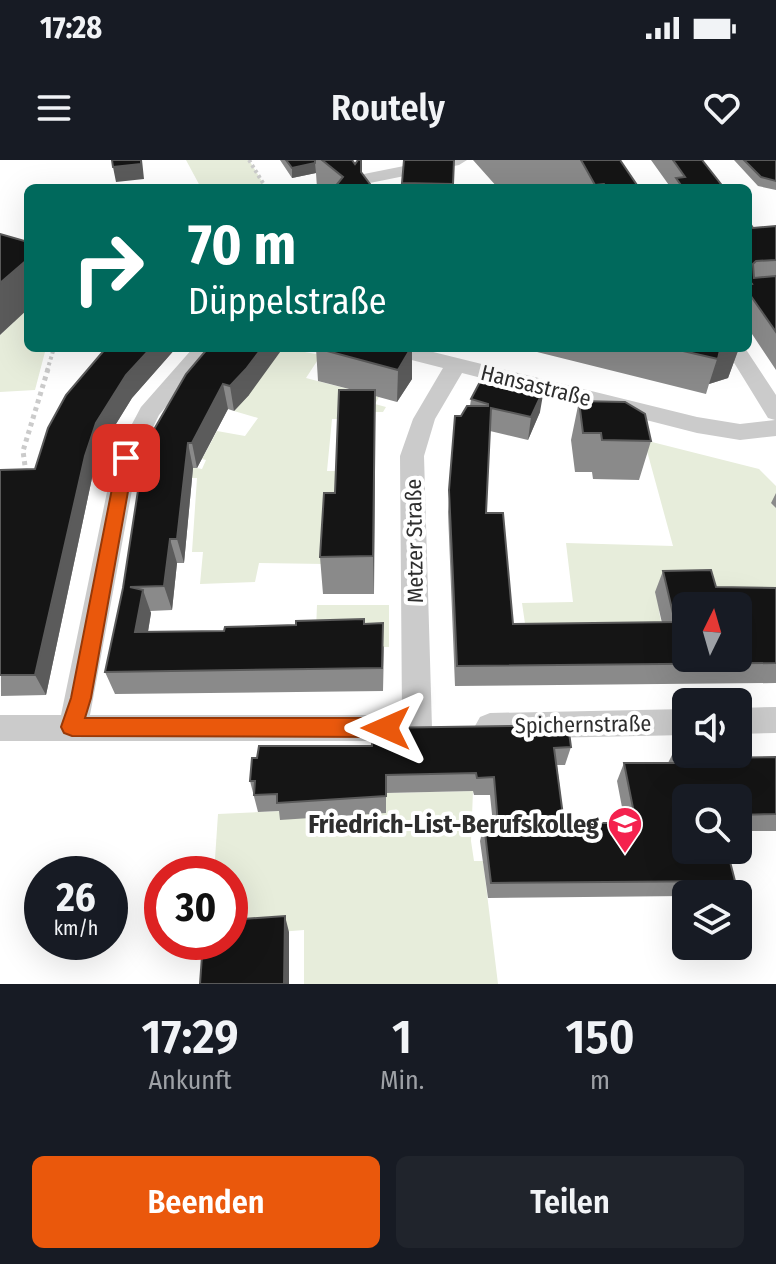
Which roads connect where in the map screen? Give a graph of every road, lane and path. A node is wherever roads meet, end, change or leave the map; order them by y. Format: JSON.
{"nodes":[{"id":1,"x":249,"y":160,"type":"edge"},
{"id":2,"x":459,"y":160,"type":"edge"},
{"id":3,"x":264,"y":184,"type":"edge"},
{"id":4,"x":339,"y":184,"type":"edge"},
{"id":5,"x":53,"y":352,"type":"edge"},
{"id":6,"x":202,"y":352,"type":"edge"},
{"id":7,"x":406,"y":352,"type":"edge"},
{"id":8,"x":738,"y":352,"type":"edge"},
{"id":9,"x":456,"y":365,"type":"junction"},
{"id":10,"x":776,"y":413,"type":"edge"},
{"id":11,"x":776,"y":428,"type":"edge"},
{"id":12,"x":31,"y":479,"type":"edge"},
{"id":13,"x":776,"y":720,"type":"edge"},
{"id":14,"x":752,"y":721,"type":"edge"},
{"id":15,"x":672,"y":722,"type":"edge"},
{"id":16,"x":72,"y":727,"type":"junction"},
{"id":17,"x":0,"y":728,"type":"edge"},
{"id":18,"x":417,"y":728,"type":"junction"}],
"edges":[{"from":1,"to":3,"type":"path"},
{"from":2,"to":4,"type":"street"},
{"from":5,"to":12,"type":"path"},
{"from":6,"to":16,"type":"street"},
{"from":7,"to":9,"type":"street","name":"Hansastraße"},
{"from":8,"to":10,"type":"street"},
{"from":9,"to":11,"type":"street","name":"Hansastraße"},
{"from":9,"to":18,"type":"street","name":"Metzer Straße"},
{"from":13,"to":14,"type":"street"},
{"from":15,"to":18,"type":"street","name":"Spichernstraße"},
{"from":16,"to":17,"type":"street","name":"Spichernstraße"},
{"from":16,"to":18,"type":"street","name":"Spichernstraße"}]}
